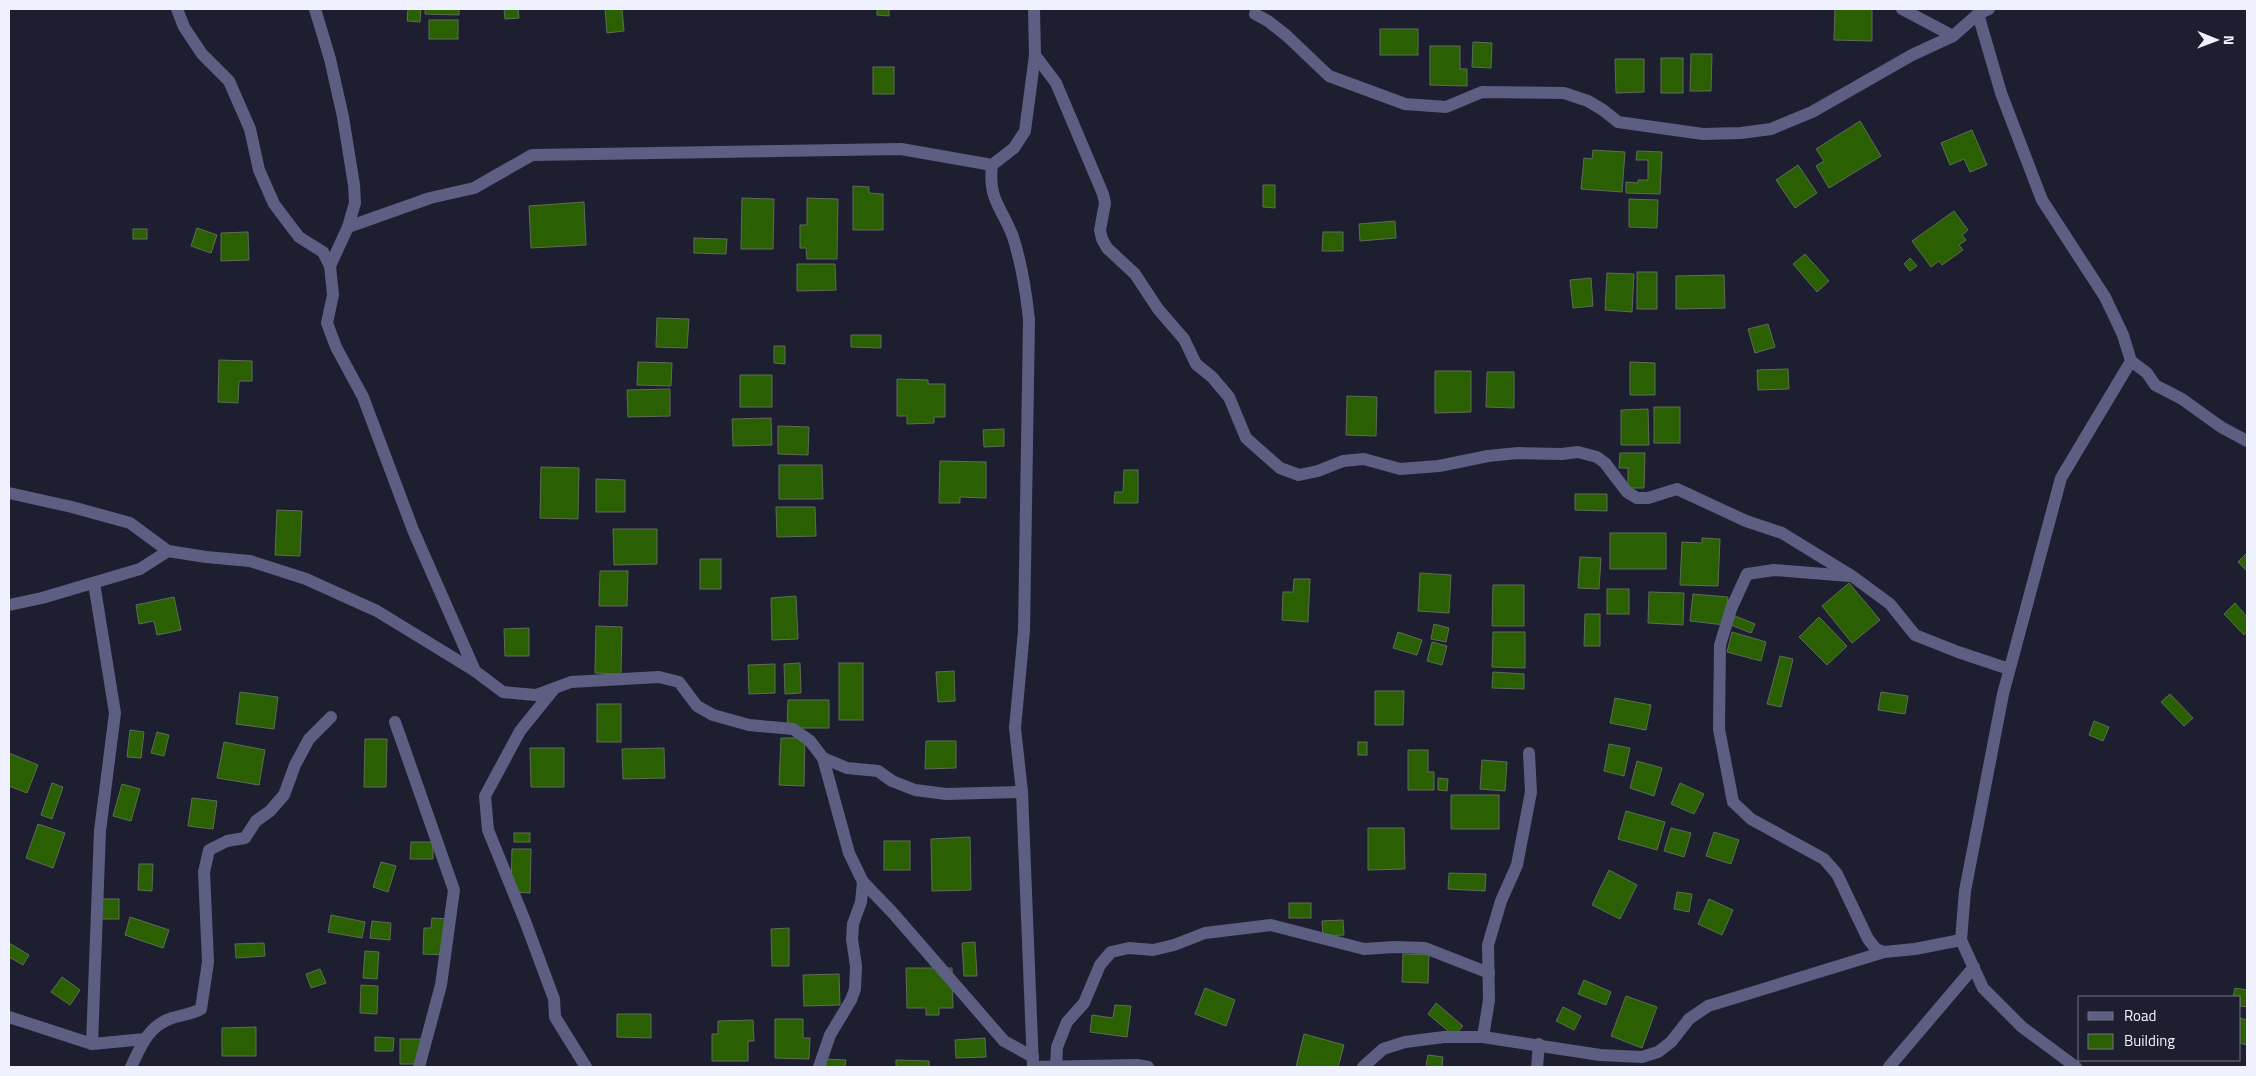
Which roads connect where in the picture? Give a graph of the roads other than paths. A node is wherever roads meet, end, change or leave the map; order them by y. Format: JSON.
{"nodes":[{"id":1,"x":177,"y":9,"type":"edge"},
{"id":2,"x":315,"y":9,"type":"edge"},
{"id":3,"x":1034,"y":9,"type":"edge"},
{"id":4,"x":1902,"y":9,"type":"edge"},
{"id":5,"x":1983,"y":11,"type":"edge"},
{"id":6,"x":1255,"y":14,"type":"dead end"},
{"id":7,"x":1953,"y":36,"type":"junction"},
{"id":8,"x":1035,"y":55,"type":"junction"},
{"id":9,"x":992,"y":165,"type":"junction"},
{"id":10,"x":348,"y":227,"type":"junction"},
{"id":11,"x":330,"y":266,"type":"junction"},
{"id":12,"x":2131,"y":361,"type":"junction"},
{"id":13,"x":2247,"y":442,"type":"edge"},
{"id":14,"x":9,"y":493,"type":"edge"},
{"id":15,"x":168,"y":551,"type":"junction"},
{"id":16,"x":1852,"y":576,"type":"junction"},
{"id":17,"x":94,"y":582,"type":"junction"},
{"id":18,"x":9,"y":605,"type":"edge"},
{"id":19,"x":2009,"y":669,"type":"junction"},
{"id":20,"x":475,"y":671,"type":"junction"},
{"id":21,"x":555,"y":688,"type":"junction"},
{"id":22,"x":331,"y":717,"type":"dead end"},
{"id":23,"x":395,"y":722,"type":"dead end"},
{"id":24,"x":1529,"y":753,"type":"dead end"},
{"id":25,"x":823,"y":758,"type":"junction"},
{"id":26,"x":1022,"y":792,"type":"junction"},
{"id":27,"x":863,"y":882,"type":"junction"},
{"id":28,"x":1961,"y":940,"type":"junction"},
{"id":29,"x":1884,"y":952,"type":"junction"},
{"id":30,"x":1974,"y":967,"type":"junction"},
{"id":31,"x":1489,"y":973,"type":"junction"},
{"id":32,"x":9,"y":1017,"type":"edge"},
{"id":33,"x":1483,"y":1037,"type":"junction"},
{"id":34,"x":145,"y":1039,"type":"junction"},
{"id":35,"x":92,"y":1044,"type":"junction"},
{"id":36,"x":1539,"y":1044,"type":"junction"},
{"id":37,"x":1033,"y":1064,"type":"edge"},
{"id":38,"x":1056,"y":1066,"type":"edge"},
{"id":39,"x":131,"y":1067,"type":"edge"},
{"id":40,"x":419,"y":1067,"type":"edge"},
{"id":41,"x":586,"y":1067,"type":"edge"},
{"id":42,"x":819,"y":1067,"type":"edge"},
{"id":43,"x":1148,"y":1067,"type":"edge"},
{"id":44,"x":1363,"y":1067,"type":"edge"},
{"id":45,"x":1537,"y":1067,"type":"edge"},
{"id":46,"x":1889,"y":1067,"type":"edge"},
{"id":47,"x":2076,"y":1067,"type":"edge"}],
"edges":[{"from":1,"to":11,"type":"street"},
{"from":2,"to":10,"type":"street"},
{"from":3,"to":8,"type":"street"},
{"from":4,"to":7,"type":"street"},
{"from":5,"to":7,"type":"street"},
{"from":5,"to":12,"type":"street"},
{"from":6,"to":7,"type":"street"},
{"from":8,"to":9,"type":"street"},
{"from":8,"to":16,"type":"street"},
{"from":9,"to":10,"type":"street"},
{"from":9,"to":26,"type":"street"},
{"from":10,"to":11,"type":"street"},
{"from":11,"to":20,"type":"street"},
{"from":12,"to":13,"type":"street"},
{"from":12,"to":19,"type":"street"},
{"from":14,"to":15,"type":"street"},
{"from":15,"to":17,"type":"street"},
{"from":15,"to":20,"type":"street"},
{"from":16,"to":19,"type":"street"},
{"from":16,"to":29,"type":"street"},
{"from":17,"to":18,"type":"street"},
{"from":17,"to":35,"type":"street"},
{"from":19,"to":28,"type":"street"},
{"from":20,"to":21,"type":"street"},
{"from":21,"to":25,"type":"street"},
{"from":21,"to":41,"type":"street"},
{"from":22,"to":34,"type":"street"},
{"from":23,"to":40,"type":"street"},
{"from":24,"to":31,"type":"street"},
{"from":25,"to":26,"type":"street"},
{"from":25,"to":27,"type":"street"},
{"from":26,"to":37,"type":"street"},
{"from":27,"to":37,"type":"street"},
{"from":27,"to":42,"type":"street"},
{"from":28,"to":29,"type":"street"},
{"from":28,"to":30,"type":"street"},
{"from":29,"to":36,"type":"street"},
{"from":30,"to":46,"type":"street"},
{"from":30,"to":47,"type":"street"},
{"from":31,"to":33,"type":"street"},
{"from":31,"to":38,"type":"street"},
{"from":32,"to":35,"type":"street"},
{"from":33,"to":36,"type":"street"},
{"from":33,"to":44,"type":"street"},
{"from":34,"to":35,"type":"street"},
{"from":34,"to":39,"type":"street"},
{"from":36,"to":45,"type":"street"},
{"from":37,"to":38,"type":"street"},
{"from":38,"to":43,"type":"street"}]}
